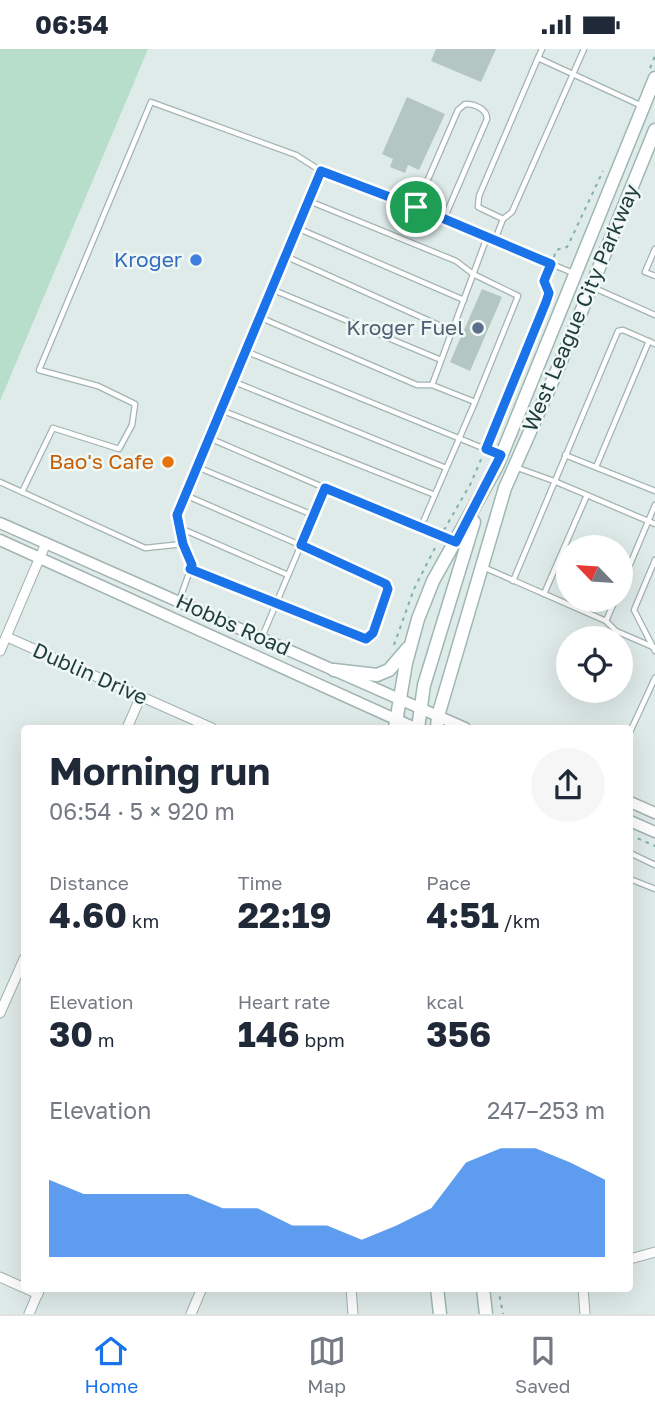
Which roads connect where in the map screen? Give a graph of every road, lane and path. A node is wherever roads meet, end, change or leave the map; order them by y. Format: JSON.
{"nodes":[{"id":1,"x":542,"y":49,"type":"edge"},
{"id":2,"x":584,"y":49,"type":"edge"},
{"id":3,"x":655,"y":56,"type":"edge"},
{"id":4,"x":538,"y":58,"type":"junction"},
{"id":5,"x":573,"y":74,"type":"junction"},
{"id":6,"x":652,"y":75,"type":"edge"},
{"id":7,"x":649,"y":109,"type":"edge"},
{"id":8,"x":655,"y":131,"type":"edge"},
{"id":9,"x":604,"y":169,"type":"dead end"},
{"id":10,"x":321,"y":171,"type":"junction"},
{"id":11,"x":308,"y":201,"type":"junction"},
{"id":12,"x":416,"y":207,"type":"junction"},
{"id":13,"x":444,"y":219,"type":"junction"},
{"id":14,"x":503,"y":219,"type":"junction"},
{"id":15,"x":296,"y":228,"type":"junction"},
{"id":16,"x":487,"y":237,"type":"junction"},
{"id":17,"x":495,"y":240,"type":"junction"},
{"id":18,"x":655,"y":249,"type":"edge"},
{"id":19,"x":285,"y":256,"type":"junction"},
{"id":20,"x":551,"y":264,"type":"junction"},
{"id":21,"x":575,"y":273,"type":"junction"},
{"id":22,"x":474,"y":274,"type":"junction"},
{"id":23,"x":655,"y":275,"type":"edge"},
{"id":24,"x":591,"y":287,"type":"junction"},
{"id":25,"x":271,"y":289,"type":"junction"},
{"id":26,"x":464,"y":300,"type":"junction"},
{"id":27,"x":655,"y":315,"type":"edge"},
{"id":28,"x":259,"y":317,"type":"junction"},
{"id":29,"x":452,"y":331,"type":"junction"},
{"id":30,"x":649,"y":341,"type":"junction"},
{"id":31,"x":655,"y":344,"type":"edge"},
{"id":32,"x":245,"y":351,"type":"junction"},
{"id":33,"x":441,"y":360,"type":"junction"},
{"id":34,"x":232,"y":381,"type":"junction"},
{"id":35,"x":432,"y":385,"type":"junction"},
{"id":36,"x":475,"y":402,"type":"junction"},
{"id":37,"x":221,"y":410,"type":"junction"},
{"id":38,"x":209,"y":438,"type":"junction"},
{"id":39,"x":459,"y":439,"type":"junction"},
{"id":40,"x":486,"y":449,"type":"junction"},
{"id":41,"x":565,"y":455,"type":"junction"},
{"id":42,"x":499,"y":459,"type":"junction"},
{"id":43,"x":197,"y":467,"type":"junction"},
{"id":44,"x":514,"y":467,"type":"junction"},
{"id":45,"x":596,"y":467,"type":"junction"},
{"id":46,"x":446,"y":468,"type":"junction"},
{"id":47,"x":554,"y":481,"type":"junction"},
{"id":48,"x":0,"y":482,"type":"edge"},
{"id":49,"x":325,"y":488,"type":"junction"},
{"id":50,"x":655,"y":491,"type":"edge"},
{"id":51,"x":22,"y":492,"type":"junction"},
{"id":52,"x":185,"y":495,"type":"junction"},
{"id":53,"x":435,"y":495,"type":"junction"},
{"id":54,"x":587,"y":495,"type":"junction"},
{"id":55,"x":655,"y":505,"type":"edge"},
{"id":56,"x":313,"y":515,"type":"junction"},
{"id":57,"x":648,"y":521,"type":"junction"},
{"id":58,"x":0,"y":523,"type":"edge"},
{"id":59,"x":655,"y":524,"type":"edge"},
{"id":60,"x":180,"y":528,"type":"junction"},
{"id":61,"x":420,"y":529,"type":"junction"},
{"id":62,"x":441,"y":537,"type":"junction"},
{"id":63,"x":0,"y":540,"type":"edge"},
{"id":64,"x":456,"y":542,"type":"junction"},
{"id":65,"x":46,"y":543,"type":"junction"},
{"id":66,"x":183,"y":544,"type":"junction"},
{"id":67,"x":301,"y":545,"type":"junction"},
{"id":68,"x":634,"y":555,"type":"edge"},
{"id":69,"x":40,"y":560,"type":"junction"},
{"id":70,"x":655,"y":560,"type":"edge"},
{"id":71,"x":482,"y":567,"type":"junction"},
{"id":72,"x":190,"y":569,"type":"junction"},
{"id":73,"x":288,"y":575,"type":"junction"},
{"id":74,"x":513,"y":581,"type":"junction"},
{"id":75,"x":544,"y":594,"type":"junction"},
{"id":76,"x":179,"y":602,"type":"junction"},
{"id":77,"x":276,"y":604,"type":"junction"},
{"id":78,"x":609,"y":613,"type":"edge"},
{"id":79,"x":606,"y":621,"type":"junction"},
{"id":80,"x":7,"y":636,"type":"junction"},
{"id":81,"x":262,"y":638,"type":"junction"},
{"id":82,"x":411,"y":645,"type":"junction"},
{"id":83,"x":393,"y":649,"type":"dead end"},
{"id":84,"x":654,"y":649,"type":"edge"},
{"id":85,"x":0,"y":651,"type":"edge"},
{"id":86,"x":334,"y":670,"type":"junction"},
{"id":87,"x":655,"y":678,"type":"edge"},
{"id":88,"x":141,"y":697,"type":"junction"},
{"id":89,"x":399,"y":699,"type":"junction"},
{"id":90,"x":418,"y":707,"type":"junction"},
{"id":91,"x":437,"y":722,"type":"edge"},
{"id":92,"x":396,"y":724,"type":"edge"},
{"id":93,"x":128,"y":725,"type":"edge"},
{"id":94,"x":205,"y":725,"type":"edge"},
{"id":95,"x":415,"y":725,"type":"edge"},
{"id":96,"x":633,"y":726,"type":"edge"},
{"id":97,"x":633,"y":803,"type":"edge"},
{"id":98,"x":655,"y":813,"type":"edge"},
{"id":99,"x":633,"y":822,"type":"edge"},
{"id":100,"x":655,"y":832,"type":"edge"},
{"id":101,"x":633,"y":836,"type":"edge"},
{"id":102,"x":655,"y":846,"type":"edge"},
{"id":103,"x":633,"y":854,"type":"edge"},
{"id":104,"x":655,"y":865,"type":"edge"},
{"id":105,"x":633,"y":880,"type":"edge"},
{"id":106,"x":655,"y":890,"type":"edge"},
{"id":107,"x":21,"y":966,"type":"edge"},
{"id":108,"x":0,"y":1013,"type":"edge"},
{"id":109,"x":655,"y":1252,"type":"edge"},
{"id":110,"x":633,"y":1258,"type":"edge"},
{"id":111,"x":0,"y":1277,"type":"edge"},
{"id":112,"x":21,"y":1285,"type":"edge"},
{"id":113,"x":39,"y":1292,"type":"edge"},
{"id":114,"x":200,"y":1292,"type":"edge"},
{"id":115,"x":351,"y":1292,"type":"edge"},
{"id":116,"x":438,"y":1292,"type":"edge"},
{"id":117,"x":483,"y":1292,"type":"edge"},
{"id":118,"x":499,"y":1292,"type":"edge"},
{"id":119,"x":583,"y":1292,"type":"edge"},
{"id":120,"x":29,"y":1314,"type":"edge"},
{"id":121,"x":191,"y":1314,"type":"edge"},
{"id":122,"x":353,"y":1314,"type":"edge"},
{"id":123,"x":440,"y":1314,"type":"edge"},
{"id":124,"x":486,"y":1314,"type":"edge"},
{"id":125,"x":502,"y":1314,"type":"edge"},
{"id":126,"x":585,"y":1314,"type":"edge"}],
"edges":[{"from":1,"to":4,"type":"lane"},
{"from":2,"to":5,"type":"lane"},
{"from":3,"to":6,"type":"path"},
{"from":4,"to":5,"type":"lane"},
{"from":4,"to":14,"type":"lane"},
{"from":5,"to":7,"type":"lane"},
{"from":5,"to":14,"type":"lane"},
{"from":6,"to":7,"type":"main road","name":"West League City Parkway"},
{"from":7,"to":21,"type":"main road","name":"West League City Parkway"},
{"from":8,"to":24,"type":"main road","name":"West League City Parkway"},
{"from":9,"to":20,"type":"path"},
{"from":10,"to":11,"type":"lane"},
{"from":10,"to":12,"type":"lane"},
{"from":10,"to":51,"type":"lane"},
{"from":11,"to":15,"type":"lane"},
{"from":11,"to":22,"type":"lane"},
{"from":12,"to":13,"type":"lane"},
{"from":12,"to":13,"type":"lane"},
{"from":13,"to":16,"type":"lane"},
{"from":14,"to":17,"type":"lane"},
{"from":15,"to":19,"type":"lane"},
{"from":15,"to":26,"type":"lane"},
{"from":16,"to":17,"type":"lane"},
{"from":16,"to":22,"type":"lane"},
{"from":17,"to":20,"type":"lane"},
{"from":18,"to":23,"type":"lane"},
{"from":19,"to":25,"type":"lane"},
{"from":19,"to":29,"type":"lane"},
{"from":20,"to":21,"type":"lane"},
{"from":20,"to":40,"type":"path"},
{"from":21,"to":24,"type":"main road"},
{"from":21,"to":42,"type":"main road","name":"West League City Parkway"},
{"from":22,"to":26,"type":"lane"},
{"from":22,"to":36,"type":"lane"},
{"from":24,"to":27,"type":"lane"},
{"from":24,"to":44,"type":"main road","name":"West League City Parkway"},
{"from":25,"to":28,"type":"lane"},
{"from":25,"to":33,"type":"lane"},
{"from":26,"to":29,"type":"lane"},
{"from":28,"to":32,"type":"lane"},
{"from":28,"to":35,"type":"lane"},
{"from":29,"to":33,"type":"lane"},
{"from":30,"to":31,"type":"lane"},
{"from":30,"to":41,"type":"lane"},
{"from":30,"to":45,"type":"lane"},
{"from":32,"to":34,"type":"lane"},
{"from":32,"to":39,"type":"lane"},
{"from":33,"to":35,"type":"lane"},
{"from":34,"to":37,"type":"lane"},
{"from":34,"to":46,"type":"lane"},
{"from":35,"to":36,"type":"lane"},
{"from":36,"to":39,"type":"lane"},
{"from":37,"to":38,"type":"lane"},
{"from":37,"to":53,"type":"lane"},
{"from":38,"to":43,"type":"lane"},
{"from":38,"to":49,"type":"lane"},
{"from":39,"to":40,"type":"lane"},
{"from":39,"to":46,"type":"lane"},
{"from":40,"to":42,"type":"lane"},
{"from":40,"to":62,"type":"path"},
{"from":41,"to":45,"type":"lane"},
{"from":41,"to":47,"type":"lane"},
{"from":42,"to":64,"type":"main road","name":"West League City Parkway"},
{"from":42,"to":90,"type":"main road"},
{"from":43,"to":52,"type":"lane"},
{"from":43,"to":56,"type":"lane"},
{"from":44,"to":47,"type":"lane"},
{"from":44,"to":71,"type":"main road","name":"West League City Parkway"},
{"from":45,"to":50,"type":"lane"},
{"from":46,"to":53,"type":"lane"},
{"from":47,"to":54,"type":"lane"},
{"from":47,"to":74,"type":"lane"},
{"from":48,"to":51,"type":"lane"},
{"from":49,"to":56,"type":"lane"},
{"from":49,"to":61,"type":"lane"},
{"from":51,"to":66,"type":"lane"},
{"from":52,"to":60,"type":"lane"},
{"from":52,"to":67,"type":"lane"},
{"from":53,"to":61,"type":"lane"},
{"from":54,"to":57,"type":"lane"},
{"from":54,"to":75,"type":"lane"},
{"from":55,"to":57,"type":"lane"},
{"from":56,"to":67,"type":"lane"},
{"from":57,"to":59,"type":"lane"},
{"from":57,"to":68,"type":"lane"},
{"from":58,"to":65,"type":"street","name":"Hobbs Road"},
{"from":60,"to":66,"type":"lane"},
{"from":60,"to":73,"type":"lane"},
{"from":61,"to":62,"type":"lane"},
{"from":62,"to":64,"type":"lane"},
{"from":62,"to":83,"type":"path"},
{"from":63,"to":69,"type":"street","name":"Hobbs Road"},
{"from":64,"to":82,"type":"main road","name":"West League City Parkway"},
{"from":65,"to":69,"type":"street"},
{"from":65,"to":76,"type":"street","name":"Hobbs Road"},
{"from":66,"to":72,"type":"lane"},
{"from":67,"to":73,"type":"lane"},
{"from":67,"to":77,"type":"lane"},
{"from":69,"to":80,"type":"street"},
{"from":69,"to":92,"type":"street","name":"Hobbs Road"},
{"from":70,"to":84,"type":"lane"},
{"from":71,"to":74,"type":"lane"},
{"from":71,"to":91,"type":"main road","name":"West League City Parkway"},
{"from":72,"to":76,"type":"lane"},
{"from":72,"to":77,"type":"lane"},
{"from":73,"to":77,"type":"lane"},
{"from":74,"to":75,"type":"lane"},
{"from":75,"to":79,"type":"lane"},
{"from":76,"to":81,"type":"street","name":"Hobbs Road"},
{"from":77,"to":81,"type":"lane"},
{"from":78,"to":79,"type":"lane"},
{"from":79,"to":84,"type":"lane"},
{"from":80,"to":85,"type":"street"},
{"from":80,"to":88,"type":"street","name":"Dublin Drive"},
{"from":81,"to":86,"type":"street","name":"Hobbs Road"},
{"from":82,"to":86,"type":"main road"},
{"from":82,"to":89,"type":"main road","name":"West League City Parkway"},
{"from":86,"to":89,"type":"street","name":"Hobbs Road"},
{"from":87,"to":96,"type":"lane"},
{"from":88,"to":93,"type":"street"},
{"from":88,"to":94,"type":"street","name":"Dublin Drive"},
{"from":89,"to":90,"type":"street","name":"Hobbs Road"},
{"from":89,"to":92,"type":"main road","name":"West League City Parkway"},
{"from":90,"to":91,"type":"street","name":"Hobbs Road"},
{"from":90,"to":95,"type":"main road"},
{"from":97,"to":98,"type":"street"},
{"from":99,"to":100,"type":"street"},
{"from":101,"to":102,"type":"path"},
{"from":103,"to":104,"type":"lane"},
{"from":105,"to":106,"type":"lane"},
{"from":107,"to":108,"type":"street"},
{"from":109,"to":110,"type":"street"},
{"from":111,"to":112,"type":"street"},
{"from":113,"to":120,"type":"street"},
{"from":114,"to":121,"type":"street"},
{"from":115,"to":122,"type":"street"},
{"from":116,"to":123,"type":"main road"},
{"from":117,"to":124,"type":"main road"},
{"from":118,"to":125,"type":"path"},
{"from":119,"to":126,"type":"street"}]}
